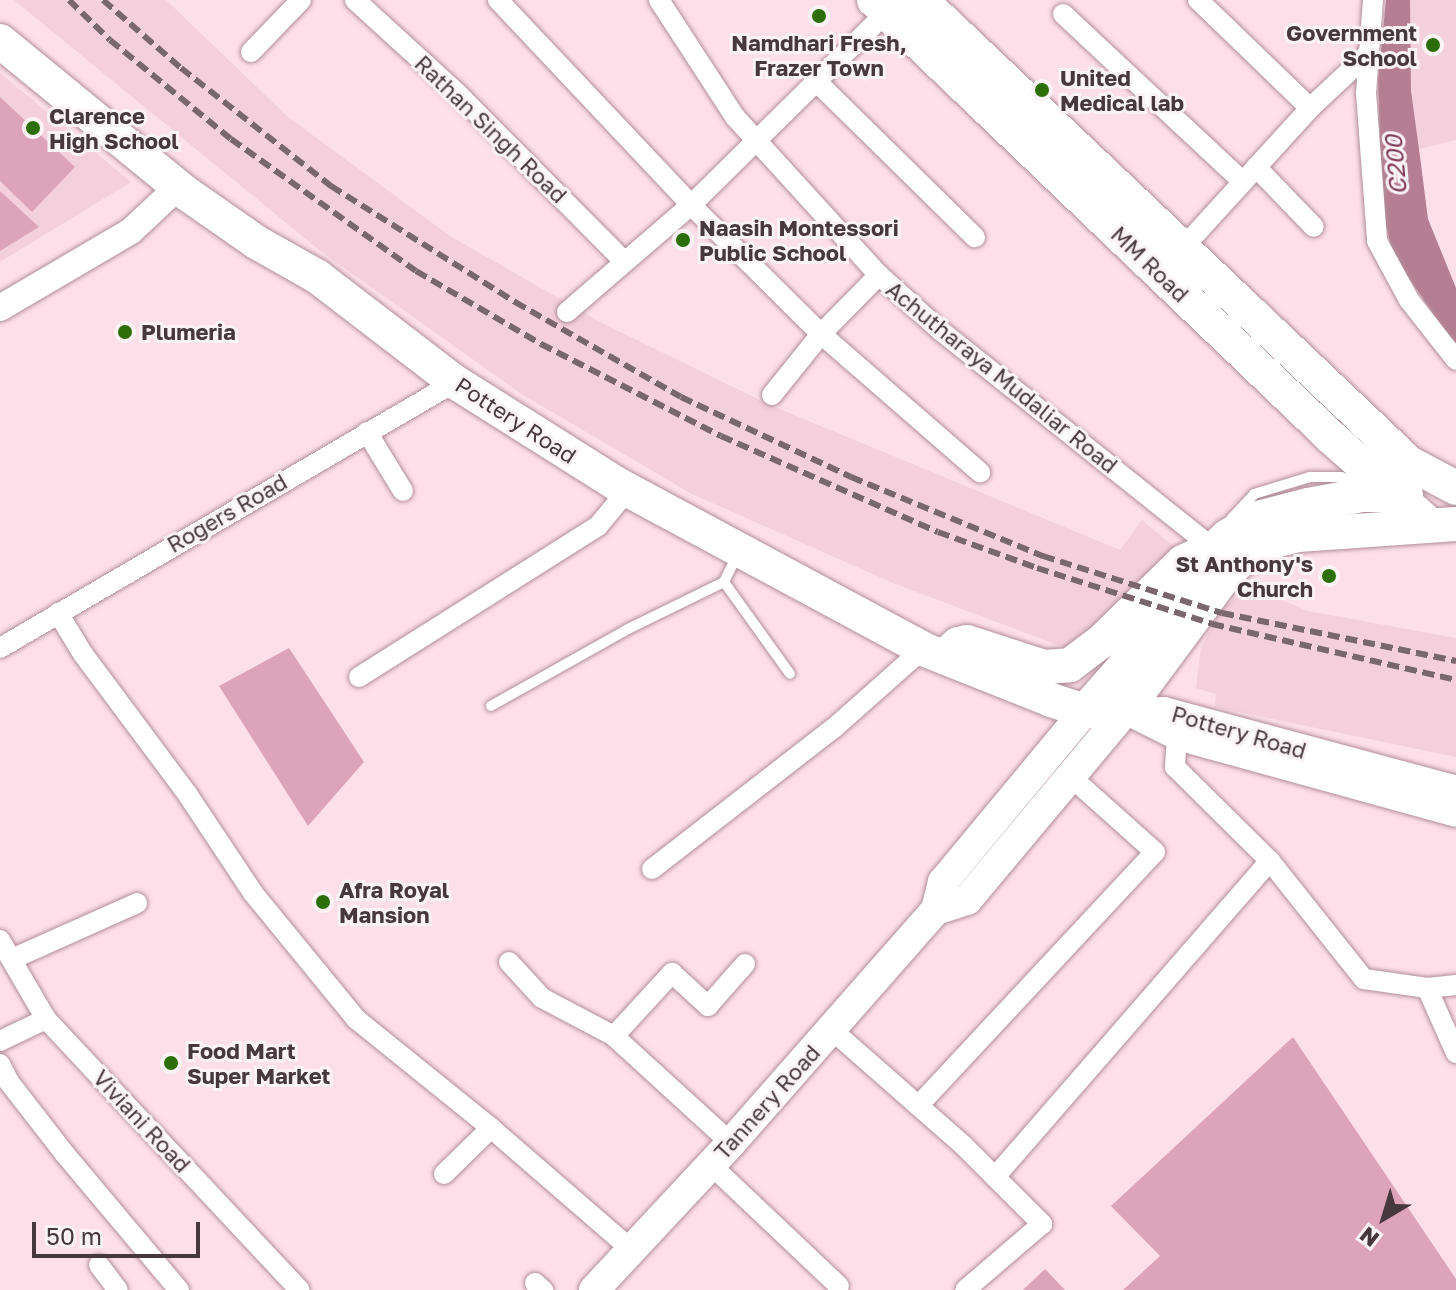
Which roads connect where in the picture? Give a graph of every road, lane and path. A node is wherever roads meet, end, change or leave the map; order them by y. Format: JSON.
{"nodes":[{"id":1,"x":301,"y":0,"type":"edge"},
{"id":2,"x":355,"y":0,"type":"edge"},
{"id":3,"x":498,"y":0,"type":"edge"},
{"id":4,"x":659,"y":0,"type":"edge"},
{"id":5,"x":921,"y":0,"type":"edge"},
{"id":6,"x":1198,"y":0,"type":"edge"},
{"id":7,"x":1373,"y":0,"type":"edge"},
{"id":8,"x":886,"y":4,"type":"edge"},
{"id":9,"x":1063,"y":14,"type":"dead end"},
{"id":10,"x":0,"y":20,"type":"edge"},
{"id":11,"x":0,"y":41,"type":"edge"},
{"id":12,"x":251,"y":52,"type":"dead end"},
{"id":13,"x":1368,"y":54,"type":"junction"},
{"id":14,"x":816,"y":81,"type":"junction"},
{"id":15,"x":1310,"y":108,"type":"junction"},
{"id":16,"x":757,"y":139,"type":"junction"},
{"id":17,"x":1249,"y":175,"type":"junction"},
{"id":18,"x":172,"y":183,"type":"junction"},
{"id":19,"x":691,"y":205,"type":"junction"},
{"id":20,"x":1314,"y":227,"type":"dead end"},
{"id":21,"x":975,"y":237,"type":"dead end"},
{"id":22,"x":1181,"y":250,"type":"junction"},
{"id":23,"x":624,"y":261,"type":"junction"},
{"id":24,"x":879,"y":275,"type":"junction"},
{"id":25,"x":318,"y":277,"type":"junction"},
{"id":26,"x":0,"y":289,"type":"edge"},
{"id":27,"x":0,"y":308,"type":"edge"},
{"id":28,"x":567,"y":312,"type":"dead end"},
{"id":29,"x":821,"y":334,"type":"junction"},
{"id":30,"x":1456,"y":360,"type":"edge"},
{"id":31,"x":455,"y":382,"type":"junction"},
{"id":32,"x":772,"y":395,"type":"dead end"},
{"id":33,"x":367,"y":432,"type":"junction"},
{"id":34,"x":980,"y":472,"type":"dead end"},
{"id":35,"x":628,"y":490,"type":"junction"},
{"id":36,"x":403,"y":491,"type":"dead end"},
{"id":37,"x":1456,"y":491,"type":"edge"},
{"id":38,"x":1397,"y":495,"type":"junction"},
{"id":39,"x":1443,"y":524,"type":"edge"},
{"id":40,"x":1221,"y":543,"type":"junction"},
{"id":41,"x":739,"y":552,"type":"junction"},
{"id":42,"x":724,"y":582,"type":"junction"},
{"id":43,"x":58,"y":613,"type":"junction"},
{"id":44,"x":0,"y":648,"type":"edge"},
{"id":45,"x":934,"y":653,"type":"junction"},
{"id":46,"x":790,"y":674,"type":"dead end"},
{"id":47,"x":359,"y":677,"type":"dead end"},
{"id":48,"x":491,"y":706,"type":"dead end"},
{"id":49,"x":1085,"y":711,"type":"junction"},
{"id":50,"x":1125,"y":711,"type":"junction"},
{"id":51,"x":1177,"y":737,"type":"junction"},
{"id":52,"x":1071,"y":777,"type":"junction"},
{"id":53,"x":1456,"y":789,"type":"edge"},
{"id":54,"x":1456,"y":814,"type":"edge"},
{"id":55,"x":1270,"y":861,"type":"junction"},
{"id":56,"x":652,"y":869,"type":"dead end"},
{"id":57,"x":137,"y":903,"type":"dead end"},
{"id":58,"x":936,"y":910,"type":"junction"},
{"id":59,"x":0,"y":940,"type":"edge"},
{"id":60,"x":12,"y":959,"type":"junction"},
{"id":61,"x":509,"y":962,"type":"dead end"},
{"id":62,"x":745,"y":964,"type":"dead end"},
{"id":63,"x":1456,"y":985,"type":"edge"},
{"id":64,"x":1427,"y":988,"type":"junction"},
{"id":65,"x":46,"y":1019,"type":"junction"},
{"id":66,"x":831,"y":1029,"type":"junction"},
{"id":67,"x":614,"y":1036,"type":"junction"},
{"id":68,"x":0,"y":1041,"type":"edge"},
{"id":69,"x":1456,"y":1053,"type":"edge"},
{"id":70,"x":0,"y":1064,"type":"edge"},
{"id":71,"x":918,"y":1106,"type":"junction"},
{"id":72,"x":491,"y":1128,"type":"junction"},
{"id":73,"x":731,"y":1143,"type":"junction"},
{"id":74,"x":711,"y":1165,"type":"junction"},
{"id":75,"x":444,"y":1174,"type":"dead end"},
{"id":76,"x":995,"y":1177,"type":"junction"},
{"id":77,"x":632,"y":1250,"type":"junction"},
{"id":78,"x":99,"y":1265,"type":"dead end"},
{"id":79,"x":839,"y":1286,"type":"dead end"},
{"id":80,"x":605,"y":1287,"type":"edge"},
{"id":81,"x":118,"y":1290,"type":"edge"},
{"id":82,"x":179,"y":1290,"type":"edge"},
{"id":83,"x":300,"y":1290,"type":"edge"},
{"id":84,"x":965,"y":1290,"type":"edge"}],
"edges":[{"from":1,"to":12,"type":"street"},
{"from":2,"to":23,"type":"street","name":"Rathan Singh Road"},
{"from":3,"to":19,"type":"street"},
{"from":4,"to":16,"type":"street","name":"Achutharaya Mudaliar Road"},
{"from":5,"to":22,"type":"main road","name":"MM Road"},
{"from":6,"to":15,"type":"street"},
{"from":7,"to":13,"type":"street"},
{"from":8,"to":14,"type":"street"},
{"from":8,"to":38,"type":"main road","name":"MM Road"},
{"from":9,"to":17,"type":"street"},
{"from":10,"to":25,"type":"main road"},
{"from":11,"to":18,"type":"main road","name":"Pottery Road"},
{"from":13,"to":15,"type":"street"},
{"from":13,"to":30,"type":"street"},
{"from":14,"to":16,"type":"street"},
{"from":14,"to":21,"type":"street"},
{"from":15,"to":17,"type":"street"},
{"from":16,"to":19,"type":"street"},
{"from":16,"to":24,"type":"street","name":"Achutharaya Mudaliar Road"},
{"from":17,"to":20,"type":"street"},
{"from":17,"to":22,"type":"street"},
{"from":18,"to":25,"type":"main road","name":"Pottery Road"},
{"from":18,"to":26,"type":"street"},
{"from":18,"to":27,"type":"street"},
{"from":19,"to":23,"type":"street"},
{"from":19,"to":29,"type":"street"},
{"from":22,"to":37,"type":"main road","name":"MM Road"},
{"from":23,"to":28,"type":"street"},
{"from":24,"to":29,"type":"street"},
{"from":24,"to":40,"type":"street","name":"Achutharaya Mudaliar Road"},
{"from":25,"to":31,"type":"main road","name":"Pottery Road"},
{"from":29,"to":32,"type":"street"},
{"from":29,"to":34,"type":"street"},
{"from":31,"to":33,"type":"street","name":"Rogers Road"},
{"from":31,"to":35,"type":"main road","name":"Pottery Road"},
{"from":33,"to":36,"type":"street"},
{"from":33,"to":43,"type":"street","name":"Rogers Road"},
{"from":35,"to":41,"type":"main road","name":"Pottery Road"},
{"from":35,"to":47,"type":"street"},
{"from":37,"to":38,"type":"main road"},
{"from":38,"to":39,"type":"main road","name":"MM Road"},
{"from":38,"to":40,"type":"main road"},
{"from":39,"to":50,"type":"main road"},
{"from":40,"to":45,"type":"main road"},
{"from":40,"to":49,"type":"main road"},
{"from":41,"to":42,"type":"lane"},
{"from":41,"to":45,"type":"main road","name":"Pottery Road"},
{"from":42,"to":46,"type":"lane"},
{"from":42,"to":48,"type":"lane"},
{"from":43,"to":44,"type":"street","name":"Rogers Road"},
{"from":43,"to":72,"type":"street"},
{"from":45,"to":49,"type":"main road","name":"Pottery Road"},
{"from":45,"to":56,"type":"street"},
{"from":49,"to":50,"type":"main road"},
{"from":49,"to":58,"type":"main road","name":"Tannery Road"},
{"from":50,"to":51,"type":"street","name":"Pottery Road"},
{"from":50,"to":52,"type":"main road","name":"Tannery Road"},
{"from":50,"to":53,"type":"street","name":"Pottery Road"},
{"from":51,"to":54,"type":"street","name":"Pottery Road"},
{"from":51,"to":55,"type":"street"},
{"from":52,"to":58,"type":"main road","name":"Tannery Road"},
{"from":52,"to":71,"type":"street"},
{"from":55,"to":64,"type":"street"},
{"from":55,"to":76,"type":"street"},
{"from":57,"to":60,"type":"street"},
{"from":58,"to":66,"type":"main road","name":"Tannery Road"},
{"from":59,"to":60,"type":"street","name":"Viviani Road"},
{"from":60,"to":65,"type":"street","name":"Viviani Road"},
{"from":61,"to":67,"type":"street"},
{"from":62,"to":67,"type":"street"},
{"from":63,"to":64,"type":"street"},
{"from":64,"to":69,"type":"street"},
{"from":65,"to":68,"type":"street"},
{"from":65,"to":83,"type":"street","name":"Viviani Road"},
{"from":66,"to":71,"type":"street"},
{"from":66,"to":73,"type":"main road","name":"Tannery Road"},
{"from":67,"to":73,"type":"street"},
{"from":70,"to":82,"type":"street"},
{"from":71,"to":76,"type":"street"},
{"from":72,"to":75,"type":"street"},
{"from":72,"to":77,"type":"street"},
{"from":73,"to":74,"type":"main road","name":"Tannery Road"},
{"from":74,"to":77,"type":"main road","name":"Tannery Road"},
{"from":74,"to":79,"type":"street"},
{"from":76,"to":84,"type":"street"},
{"from":77,"to":80,"type":"main road","name":"Tannery Road"},
{"from":78,"to":81,"type":"street"}]}
